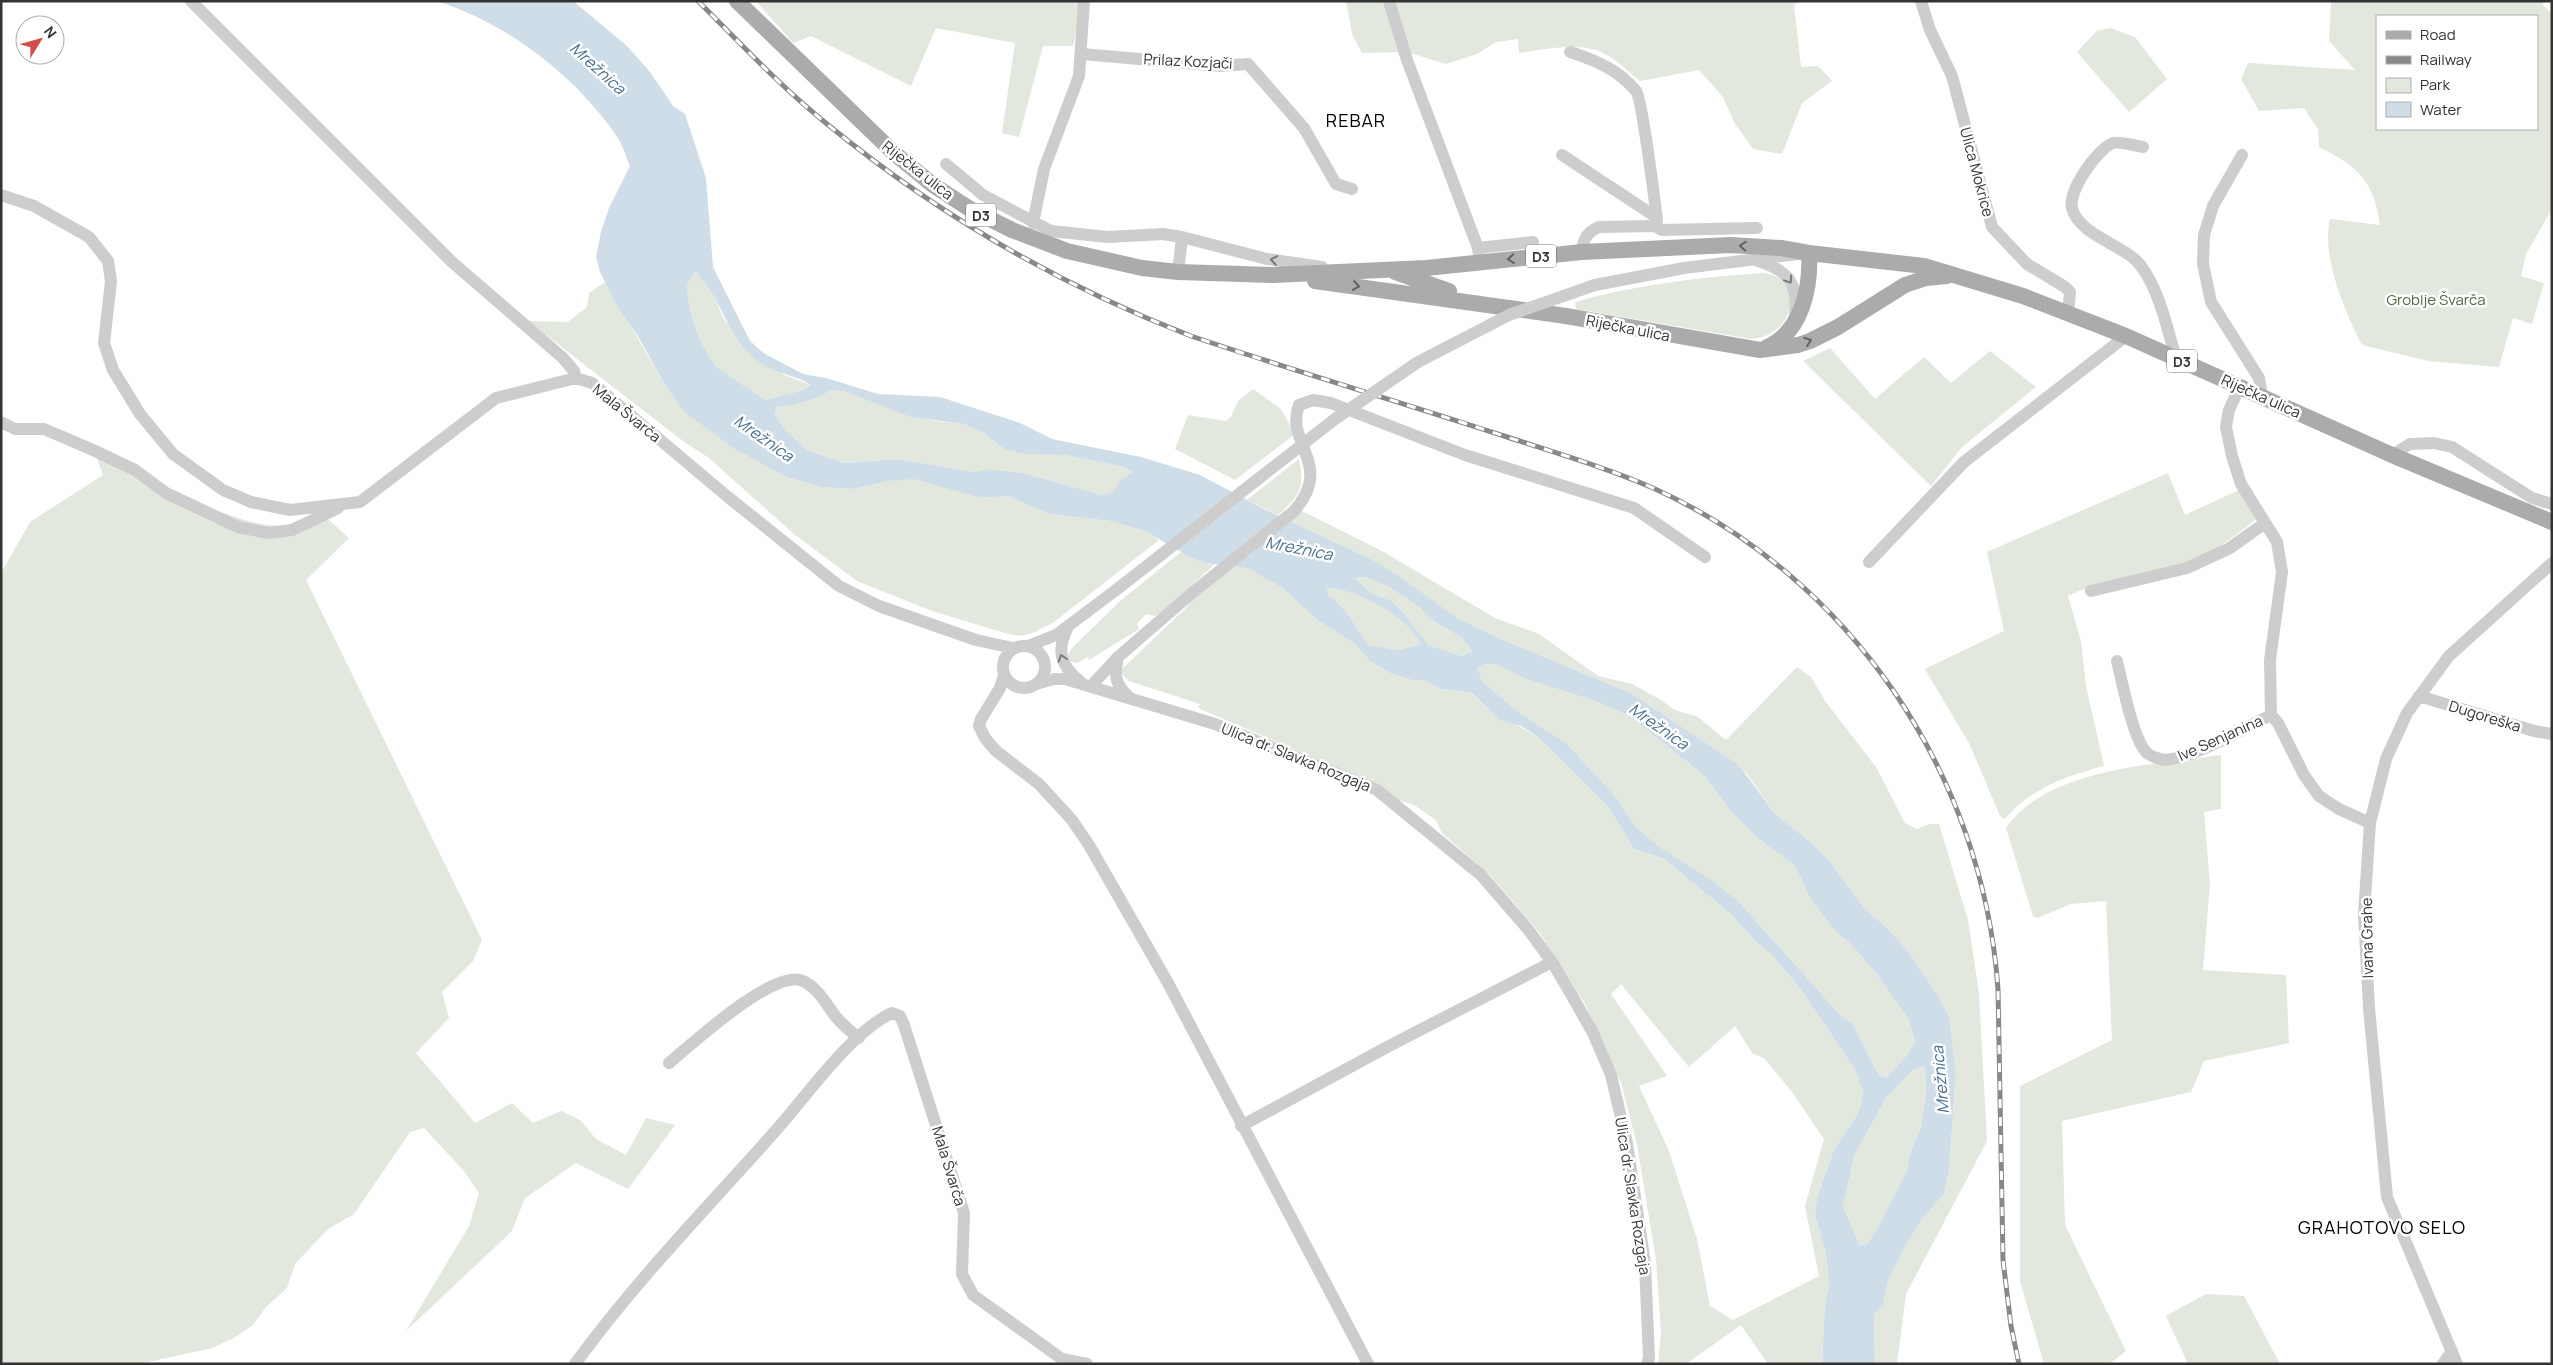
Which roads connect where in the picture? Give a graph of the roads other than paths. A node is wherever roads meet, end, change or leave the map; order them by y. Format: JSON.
{"nodes":[{"id":1,"x":191,"y":1,"type":"edge"},
{"id":2,"x":737,"y":1,"type":"edge"},
{"id":3,"x":1084,"y":1,"type":"edge"},
{"id":4,"x":1389,"y":1,"type":"edge"},
{"id":5,"x":1921,"y":1,"type":"edge"},
{"id":6,"x":1570,"y":52,"type":"dead end"},
{"id":7,"x":1082,"y":54,"type":"junction"},
{"id":8,"x":2143,"y":147,"type":"dead end"},
{"id":9,"x":1562,"y":154,"type":"dead end"},
{"id":10,"x":2242,"y":155,"type":"dead end"},
{"id":11,"x":946,"y":164,"type":"dead end"},
{"id":12,"x":1352,"y":189,"type":"dead end"},
{"id":13,"x":1,"y":195,"type":"edge"},
{"id":14,"x":1656,"y":222,"type":"junction"},
{"id":15,"x":1033,"y":223,"type":"junction"},
{"id":16,"x":1757,"y":228,"type":"dead end"},
{"id":17,"x":1182,"y":237,"type":"junction"},
{"id":18,"x":1533,"y":242,"type":"dead end"},
{"id":19,"x":1582,"y":252,"type":"junction"},
{"id":20,"x":1809,"y":253,"type":"junction"},
{"id":21,"x":1479,"y":255,"type":"junction"},
{"id":22,"x":1753,"y":260,"type":"junction"},
{"id":23,"x":1390,"y":270,"type":"junction"},
{"id":24,"x":1357,"y":271,"type":"junction"},
{"id":25,"x":1178,"y":272,"type":"junction"},
{"id":26,"x":1273,"y":275,"type":"junction"},
{"id":27,"x":1967,"y":278,"type":"junction"},
{"id":28,"x":1497,"y":306,"type":"junction"},
{"id":29,"x":2068,"y":313,"type":"junction"},
{"id":30,"x":1794,"y":321,"type":"junction"},
{"id":31,"x":2126,"y":336,"type":"junction"},
{"id":32,"x":1760,"y":350,"type":"junction"},
{"id":33,"x":2176,"y":358,"type":"junction"},
{"id":34,"x":576,"y":378,"type":"junction"},
{"id":35,"x":2240,"y":386,"type":"junction"},
{"id":36,"x":2262,"y":397,"type":"junction"},
{"id":37,"x":1,"y":422,"type":"edge"},
{"id":38,"x":2392,"y":455,"type":"junction"},
{"id":39,"x":345,"y":504,"type":"junction"},
{"id":40,"x":2552,"y":504,"type":"edge"},
{"id":41,"x":2552,"y":522,"type":"edge"},
{"id":42,"x":2264,"y":523,"type":"junction"},
{"id":43,"x":1705,"y":557,"type":"dead end"},
{"id":44,"x":1869,"y":562,"type":"dead end"},
{"id":45,"x":2552,"y":562,"type":"edge"},
{"id":46,"x":2091,"y":591,"type":"dead end"},
{"id":47,"x":1069,"y":625,"type":"junction"},
{"id":48,"x":1056,"y":635,"type":"junction"},
{"id":49,"x":976,"y":640,"type":"junction"},
{"id":50,"x":1028,"y":646,"type":"junction"},
{"id":51,"x":1013,"y":648,"type":"junction"},
{"id":52,"x":1118,"y":657,"type":"junction"},
{"id":53,"x":1044,"y":659,"type":"junction"},
{"id":54,"x":2117,"y":661,"type":"dead end"},
{"id":55,"x":1003,"y":673,"type":"junction"},
{"id":56,"x":1064,"y":679,"type":"junction"},
{"id":57,"x":1036,"y":684,"type":"junction"},
{"id":58,"x":1088,"y":685,"type":"junction"},
{"id":59,"x":1023,"y":688,"type":"junction"},
{"id":60,"x":2420,"y":696,"type":"junction"},
{"id":61,"x":1129,"y":697,"type":"junction"},
{"id":62,"x":991,"y":702,"type":"junction"},
{"id":63,"x":2272,"y":716,"type":"junction"},
{"id":64,"x":2552,"y":734,"type":"edge"},
{"id":65,"x":2370,"y":823,"type":"junction"},
{"id":66,"x":1552,"y":962,"type":"junction"},
{"id":67,"x":859,"y":1038,"type":"junction"},
{"id":68,"x":669,"y":1063,"type":"dead end"},
{"id":69,"x":1241,"y":1126,"type":"junction"},
{"id":70,"x":2452,"y":1351,"type":"junction"},
{"id":71,"x":1062,"y":1359,"type":"junction"},
{"id":72,"x":575,"y":1364,"type":"edge"},
{"id":73,"x":1049,"y":1364,"type":"edge"},
{"id":74,"x":1087,"y":1364,"type":"edge"},
{"id":75,"x":1368,"y":1364,"type":"edge"},
{"id":76,"x":1647,"y":1364,"type":"edge"},
{"id":77,"x":2443,"y":1364,"type":"edge"},
{"id":78,"x":2457,"y":1364,"type":"edge"}],
"edges":[{"from":1,"to":34,"type":"street"},
{"from":2,"to":25,"type":"main road","name":"Riječka ulica","number":"D3"},
{"from":3,"to":7,"type":"street"},
{"from":4,"to":21,"type":"street"},
{"from":5,"to":29,"type":"street","name":"Ulica Mokrice"},
{"from":6,"to":14,"type":"street"},
{"from":7,"to":12,"type":"street","name":"Prilaz Kozjači"},
{"from":7,"to":15,"type":"street"},
{"from":8,"to":33,"type":"street"},
{"from":9,"to":14,"type":"street"},
{"from":10,"to":36,"type":"street"},
{"from":11,"to":15,"type":"street","name":"Riječka ulica"},
{"from":13,"to":39,"type":"street","name":"Mala Švarča"},
{"from":14,"to":16,"type":"street"},
{"from":14,"to":19,"type":"street"},
{"from":15,"to":17,"type":"street","name":"Riječka ulica"},
{"from":24,"to":17,"type":"street","name":"Riječka ulica","one_way":true},
{"from":17,"to":25,"type":"street"},
{"from":18,"to":21,"type":"street"},
{"from":20,"to":19,"type":"main road","name":"Riječka ulica","number":"D3","one_way":true},
{"from":19,"to":21,"type":"main road","name":"Riječka ulica","number":"D3","one_way":true},
{"from":20,"to":22,"type":"street"},
{"from":20,"to":27,"type":"main road","name":"Riječka ulica","number":"D3"},
{"from":20,"to":30,"type":"main road"},
{"from":21,"to":23,"type":"main road","name":"Riječka ulica","number":"D3"},
{"from":22,"to":30,"type":"street","one_way":true},
{"from":22,"to":47,"type":"street","bridge":true},
{"from":23,"to":24,"type":"main road","name":"Riječka ulica","number":"D3"},
{"from":23,"to":28,"type":"main road"},
{"from":24,"to":26,"type":"main road","name":"Riječka ulica","number":"D3"},
{"from":25,"to":26,"type":"main road","name":"Riječka ulica","number":"D3"},
{"from":26,"to":28,"type":"main road","name":"Riječka ulica","number":"D3","one_way":true},
{"from":27,"to":29,"type":"main road","name":"Riječka ulica","number":"D3"},
{"from":32,"to":27,"type":"main road","name":"Riječka ulica","number":"D3","one_way":true},
{"from":28,"to":32,"type":"main road","name":"Riječka ulica","number":"D3"},
{"from":29,"to":31,"type":"main road","name":"Riječka ulica","number":"D3"},
{"from":30,"to":32,"type":"main road"},
{"from":31,"to":33,"type":"main road","name":"Riječka ulica","number":"D3"},
{"from":31,"to":44,"type":"street"},
{"from":33,"to":35,"type":"main road","name":"Riječka ulica","number":"D3"},
{"from":34,"to":39,"type":"street","name":"Mala Švarča"},
{"from":34,"to":49,"type":"street","name":"Mala Švarča"},
{"from":35,"to":36,"type":"main road","name":"Riječka ulica","number":"D3"},
{"from":35,"to":42,"type":"street","name":"Ive Senjanina"},
{"from":36,"to":38,"type":"main road","name":"Riječka ulica","number":"D3"},
{"from":37,"to":39,"type":"street"},
{"from":38,"to":40,"type":"street"},
{"from":38,"to":41,"type":"main road","name":"Riječka ulica","number":"D3"},
{"from":42,"to":46,"type":"street"},
{"from":42,"to":63,"type":"street","name":"Ive Senjanina"},
{"from":43,"to":52,"type":"street"},
{"from":45,"to":60,"type":"street","name":"Ivana Grahe"},
{"from":47,"to":48,"type":"street"},
{"from":58,"to":47,"type":"street","one_way":true},
{"from":48,"to":50,"type":"street"},
{"from":48,"to":53,"type":"street"},
{"from":49,"to":51,"type":"street","name":"Mala Švarča"},
{"from":49,"to":55,"type":"street"},
{"from":50,"to":51,"type":"street"},
{"from":50,"to":53,"type":"street"},
{"from":51,"to":55,"type":"street"},
{"from":52,"to":58,"type":"street"},
{"from":52,"to":61,"type":"street"},
{"from":53,"to":56,"type":"street"},
{"from":53,"to":57,"type":"street"},
{"from":54,"to":63,"type":"street","name":"Ive Senjanina"},
{"from":55,"to":59,"type":"street"},
{"from":55,"to":62,"type":"street"},
{"from":56,"to":57,"type":"street","name":"Ulica dr. Slavka Rozgaja"},
{"from":56,"to":58,"type":"street","name":"Ulica dr. Slavka Rozgaja"},
{"from":57,"to":59,"type":"street"},
{"from":58,"to":61,"type":"street","name":"Ulica dr. Slavka Rozgaja"},
{"from":59,"to":62,"type":"street"},
{"from":60,"to":64,"type":"street","name":"Dugoreška"},
{"from":60,"to":65,"type":"street","name":"Ivana Grahe"},
{"from":61,"to":66,"type":"street","name":"Ulica dr. Slavka Rozgaja"},
{"from":62,"to":69,"type":"street"},
{"from":63,"to":65,"type":"street","name":"Ive Senjanina"},
{"from":65,"to":70,"type":"street","name":"Ivana Grahe"},
{"from":66,"to":69,"type":"street"},
{"from":66,"to":76,"type":"street","name":"Ulica dr. Slavka Rozgaja"},
{"from":67,"to":68,"type":"street"},
{"from":67,"to":71,"type":"street","name":"Mala Švarča"},
{"from":67,"to":72,"type":"street"},
{"from":69,"to":75,"type":"street"},
{"from":70,"to":77,"type":"street"},
{"from":70,"to":78,"type":"street","name":"Ivana Grahe"},
{"from":71,"to":73,"type":"street"},
{"from":71,"to":74,"type":"street","name":"Mala Švarča"}]}
